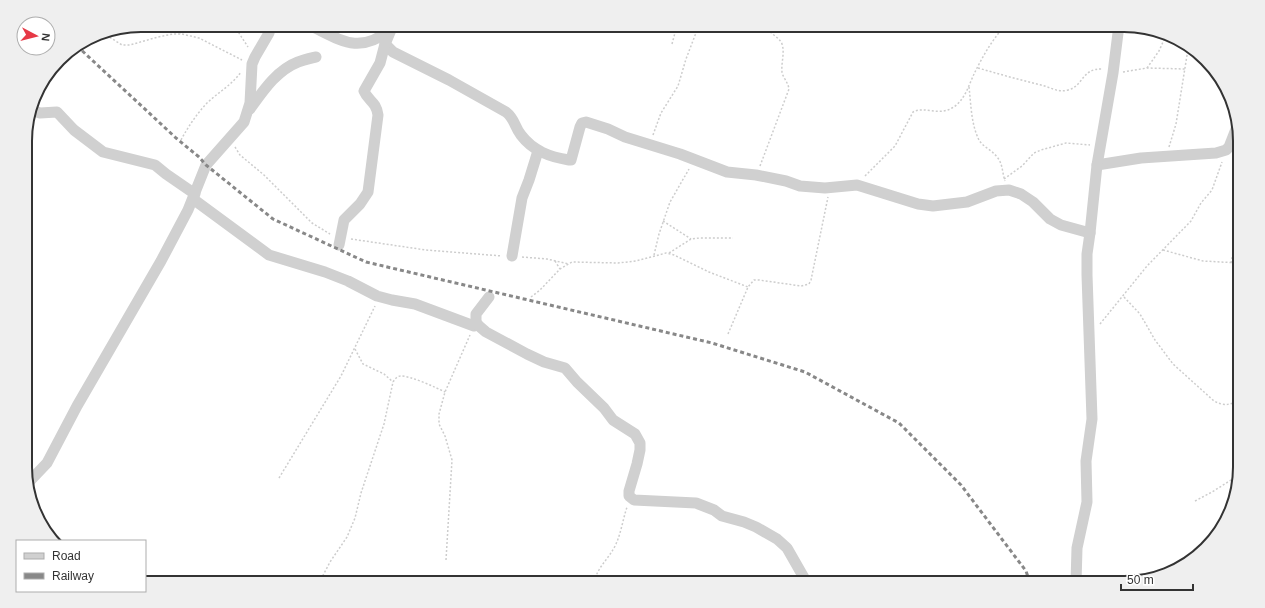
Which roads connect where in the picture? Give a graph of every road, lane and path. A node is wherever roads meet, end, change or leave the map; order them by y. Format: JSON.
{"nodes":[{"id":1,"x":179,"y":32,"type":"edge"},
{"id":2,"x":238,"y":32,"type":"edge"},
{"id":3,"x":269,"y":32,"type":"edge"},
{"id":4,"x":324,"y":32,"type":"edge"},
{"id":5,"x":385,"y":32,"type":"edge"},
{"id":6,"x":390,"y":32,"type":"edge"},
{"id":7,"x":675,"y":32,"type":"edge"},
{"id":8,"x":696,"y":32,"type":"edge"},
{"id":9,"x":770,"y":32,"type":"edge"},
{"id":10,"x":1000,"y":32,"type":"edge"},
{"id":11,"x":1118,"y":32,"type":"edge"},
{"id":12,"x":182,"y":34,"type":"junction"},
{"id":13,"x":110,"y":37,"type":"edge"},
{"id":14,"x":1164,"y":39,"type":"edge"},
{"id":15,"x":385,"y":44,"type":"junction"},
{"id":16,"x":672,"y":44,"type":"dead end"},
{"id":17,"x":1187,"y":52,"type":"edge"},
{"id":18,"x":316,"y":56,"type":"dead end"},
{"id":19,"x":251,"y":61,"type":"junction"},
{"id":20,"x":978,"y":68,"type":"junction"},
{"id":21,"x":1147,"y":68,"type":"junction"},
{"id":22,"x":1185,"y":69,"type":"junction"},
{"id":23,"x":1113,"y":71,"type":"junction"},
{"id":24,"x":969,"y":85,"type":"junction"},
{"id":25,"x":36,"y":112,"type":"edge"},
{"id":26,"x":248,"y":112,"type":"junction"},
{"id":27,"x":1233,"y":137,"type":"edge"},
{"id":28,"x":230,"y":138,"type":"junction"},
{"id":29,"x":181,"y":140,"type":"dead end"},
{"id":30,"x":651,"y":144,"type":"junction"},
{"id":31,"x":1100,"y":146,"type":"junction"},
{"id":32,"x":1226,"y":150,"type":"junction"},
{"id":33,"x":538,"y":151,"type":"junction"},
{"id":34,"x":1165,"y":156,"type":"junction"},
{"id":35,"x":694,"y":160,"type":"junction"},
{"id":36,"x":1097,"y":165,"type":"junction"},
{"id":37,"x":756,"y":175,"type":"junction"},
{"id":38,"x":1004,"y":179,"type":"junction"},
{"id":39,"x":857,"y":185,"type":"junction"},
{"id":40,"x":830,"y":188,"type":"junction"},
{"id":41,"x":1010,"y":190,"type":"junction"},
{"id":42,"x":194,"y":196,"type":"junction"},
{"id":43,"x":663,"y":221,"type":"junction"},
{"id":44,"x":1090,"y":233,"type":"junction"},
{"id":45,"x":733,"y":238,"type":"dead end"},
{"id":46,"x":691,"y":239,"type":"junction"},
{"id":47,"x":339,"y":242,"type":"junction"},
{"id":48,"x":1163,"y":250,"type":"junction"},
{"id":49,"x":669,"y":253,"type":"junction"},
{"id":50,"x":1233,"y":254,"type":"edge"},
{"id":51,"x":654,"y":255,"type":"junction"},
{"id":52,"x":512,"y":256,"type":"junction"},
{"id":53,"x":555,"y":261,"type":"junction"},
{"id":54,"x":1231,"y":263,"type":"joint"},
{"id":55,"x":569,"y":264,"type":"junction"},
{"id":56,"x":560,"y":269,"type":"junction"},
{"id":57,"x":748,"y":287,"type":"junction"},
{"id":58,"x":380,"y":296,"type":"junction"},
{"id":59,"x":1123,"y":296,"type":"junction"},
{"id":60,"x":489,"y":297,"type":"dead end"},
{"id":61,"x":531,"y":297,"type":"dead end"},
{"id":62,"x":474,"y":326,"type":"joint"},
{"id":63,"x":1098,"y":327,"type":"dead end"},
{"id":64,"x":728,"y":334,"type":"dead end"},
{"id":65,"x":354,"y":348,"type":"junction"},
{"id":66,"x":393,"y":382,"type":"junction"},
{"id":67,"x":444,"y":392,"type":"junction"},
{"id":68,"x":1233,"y":403,"type":"edge"},
{"id":69,"x":33,"y":478,"type":"edge"},
{"id":70,"x":279,"y":478,"type":"dead end"},
{"id":71,"x":1232,"y":479,"type":"edge"},
{"id":72,"x":630,"y":498,"type":"junction"},
{"id":73,"x":1195,"y":501,"type":"dead end"},
{"id":74,"x":446,"y":560,"type":"dead end"},
{"id":75,"x":323,"y":576,"type":"edge"},
{"id":76,"x":596,"y":576,"type":"edge"},
{"id":77,"x":802,"y":576,"type":"edge"},
{"id":78,"x":1076,"y":576,"type":"edge"}],
"edges":[{"from":1,"to":12,"type":"path"},
{"from":2,"to":19,"type":"path"},
{"from":3,"to":19,"type":"street"},
{"from":4,"to":5,"type":"street"},
{"from":6,"to":15,"type":"street"},
{"from":7,"to":16,"type":"path"},
{"from":8,"to":30,"type":"path"},
{"from":9,"to":37,"type":"path"},
{"from":10,"to":20,"type":"path"},
{"from":11,"to":23,"type":"street"},
{"from":12,"to":13,"type":"path"},
{"from":12,"to":19,"type":"path"},
{"from":14,"to":21,"type":"path"},
{"from":15,"to":33,"type":"street"},
{"from":15,"to":47,"type":"street"},
{"from":17,"to":22,"type":"path"},
{"from":18,"to":26,"type":"street"},
{"from":19,"to":26,"type":"street"},
{"from":19,"to":29,"type":"path"},
{"from":20,"to":23,"type":"path"},
{"from":20,"to":24,"type":"path"},
{"from":21,"to":22,"type":"path"},
{"from":21,"to":23,"type":"path"},
{"from":22,"to":34,"type":"path"},
{"from":23,"to":31,"type":"street"},
{"from":24,"to":38,"type":"path"},
{"from":24,"to":39,"type":"path"},
{"from":25,"to":42,"type":"street"},
{"from":26,"to":28,"type":"street"},
{"from":27,"to":32,"type":"street"},
{"from":28,"to":42,"type":"street"},
{"from":28,"to":47,"type":"path"},
{"from":30,"to":33,"type":"street"},
{"from":30,"to":35,"type":"street"},
{"from":31,"to":36,"type":"street"},
{"from":31,"to":38,"type":"path"},
{"from":32,"to":34,"type":"street"},
{"from":32,"to":48,"type":"path"},
{"from":33,"to":52,"type":"street"},
{"from":34,"to":36,"type":"street"},
{"from":35,"to":37,"type":"street"},
{"from":35,"to":43,"type":"path"},
{"from":36,"to":44,"type":"street"},
{"from":37,"to":40,"type":"street"},
{"from":38,"to":41,"type":"path"},
{"from":39,"to":40,"type":"street"},
{"from":39,"to":41,"type":"street"},
{"from":40,"to":57,"type":"path"},
{"from":41,"to":44,"type":"street"},
{"from":42,"to":58,"type":"street"},
{"from":42,"to":69,"type":"street"},
{"from":43,"to":46,"type":"path"},
{"from":43,"to":51,"type":"path"},
{"from":44,"to":78,"type":"street"},
{"from":45,"to":46,"type":"path"},
{"from":46,"to":49,"type":"path"},
{"from":47,"to":52,"type":"path"},
{"from":48,"to":54,"type":"path"},
{"from":48,"to":59,"type":"path"},
{"from":49,"to":51,"type":"path"},
{"from":49,"to":57,"type":"path"},
{"from":50,"to":54,"type":"path"},
{"from":51,"to":55,"type":"path"},
{"from":52,"to":53,"type":"path"},
{"from":53,"to":55,"type":"path"},
{"from":53,"to":56,"type":"path"},
{"from":55,"to":56,"type":"path"},
{"from":56,"to":61,"type":"path"},
{"from":57,"to":64,"type":"path"},
{"from":58,"to":62,"type":"street"},
{"from":58,"to":65,"type":"path"},
{"from":59,"to":63,"type":"path"},
{"from":59,"to":68,"type":"path"},
{"from":60,"to":72,"type":"street"},
{"from":62,"to":67,"type":"path"},
{"from":65,"to":66,"type":"path"},
{"from":65,"to":70,"type":"path"},
{"from":66,"to":67,"type":"path"},
{"from":66,"to":75,"type":"path"},
{"from":67,"to":74,"type":"path"},
{"from":71,"to":73,"type":"path"},
{"from":72,"to":76,"type":"path"},
{"from":72,"to":77,"type":"street"}]}
